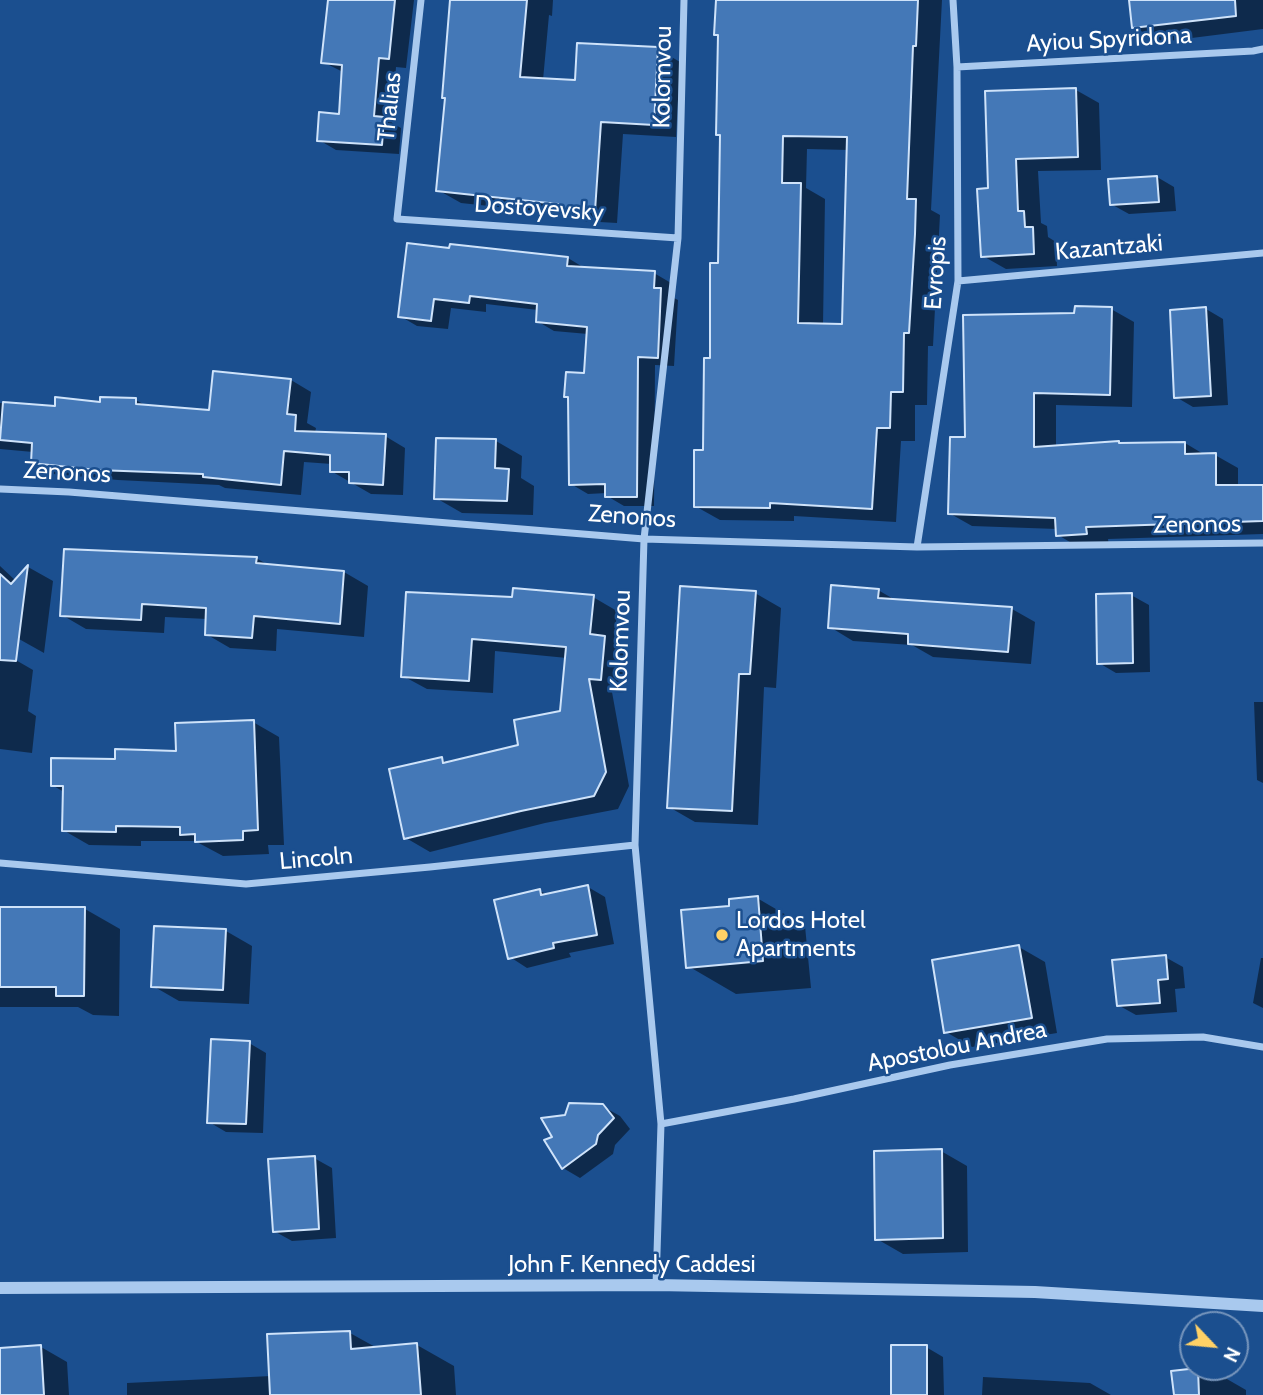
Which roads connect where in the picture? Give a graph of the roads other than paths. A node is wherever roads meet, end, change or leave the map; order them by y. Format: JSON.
{"nodes":[{"id":1,"x":421,"y":0,"type":"edge"},
{"id":2,"x":684,"y":0,"type":"edge"},
{"id":3,"x":953,"y":0,"type":"edge"},
{"id":4,"x":1263,"y":49,"type":"edge"},
{"id":5,"x":957,"y":67,"type":"junction"},
{"id":6,"x":397,"y":219,"type":"joint"},
{"id":7,"x":678,"y":238,"type":"junction"},
{"id":8,"x":1263,"y":253,"type":"edge"},
{"id":9,"x":958,"y":281,"type":"junction"},
{"id":10,"x":0,"y":489,"type":"edge"},
{"id":11,"x":643,"y":539,"type":"junction"},
{"id":12,"x":1263,"y":543,"type":"edge"},
{"id":13,"x":917,"y":547,"type":"junction"},
{"id":14,"x":635,"y":845,"type":"junction"},
{"id":15,"x":0,"y":863,"type":"edge"},
{"id":16,"x":1263,"y":1047,"type":"edge"},
{"id":17,"x":661,"y":1124,"type":"junction"},
{"id":18,"x":656,"y":1285,"type":"junction"},
{"id":19,"x":0,"y":1288,"type":"edge"},
{"id":20,"x":1263,"y":1306,"type":"edge"}],
"edges":[{"from":1,"to":6,"type":"street","name":"Thalias"},
{"from":2,"to":7,"type":"street","name":"Kolomvou"},
{"from":3,"to":5,"type":"street","name":"Evropis"},
{"from":4,"to":5,"type":"street","name":"Ayiou Spyridona"},
{"from":5,"to":9,"type":"street","name":"Evropis"},
{"from":6,"to":7,"type":"street","name":"Dostoyevsky"},
{"from":7,"to":11,"type":"street","name":"Kolomvou"},
{"from":8,"to":9,"type":"street","name":"Kazantzaki"},
{"from":9,"to":13,"type":"street","name":"Evropis"},
{"from":10,"to":11,"type":"street","name":"Zenonos"},
{"from":11,"to":13,"type":"street","name":"Zenonos"},
{"from":11,"to":14,"type":"street","name":"Kolomvou"},
{"from":12,"to":13,"type":"street","name":"Zenonos"},
{"from":14,"to":15,"type":"street","name":"Lincoln"},
{"from":14,"to":17,"type":"street","name":"Kolomvou"},
{"from":16,"to":17,"type":"street","name":"Apostolou Andrea"},
{"from":17,"to":18,"type":"street","name":"Kolomvou"},
{"from":18,"to":19,"type":"street","name":"John F. Kennedy Caddesi"},
{"from":18,"to":20,"type":"street","name":"John F. Kennedy Caddesi"}]}
